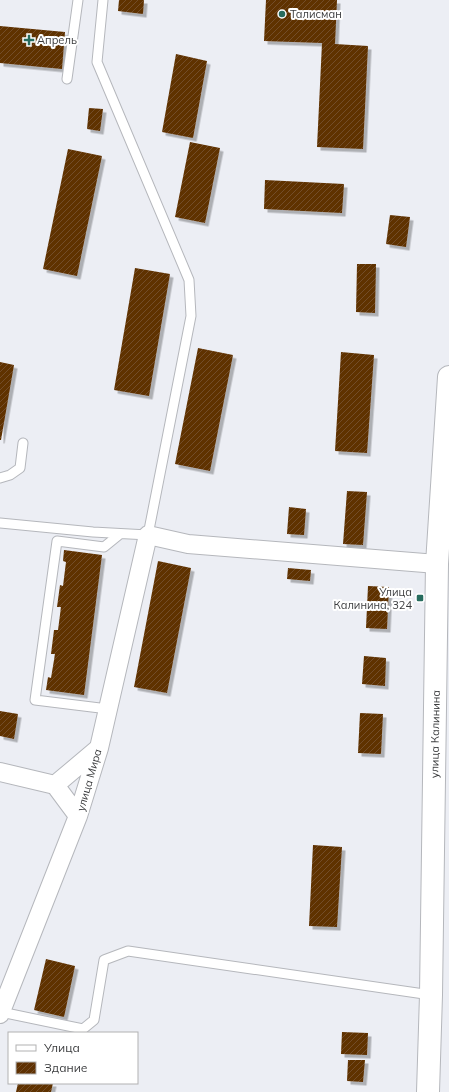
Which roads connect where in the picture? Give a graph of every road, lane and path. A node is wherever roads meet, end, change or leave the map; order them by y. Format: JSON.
{"nodes":[{"id":1,"x":78,"y":0,"type":"edge"},
{"id":2,"x":103,"y":0,"type":"edge"},
{"id":3,"x":66,"y":80,"type":"dead end"},
{"id":4,"x":449,"y":377,"type":"edge"},
{"id":5,"x":23,"y":443,"type":"dead end"},
{"id":6,"x":0,"y":478,"type":"edge"},
{"id":7,"x":0,"y":523,"type":"edge"},
{"id":8,"x":120,"y":534,"type":"junction"},
{"id":9,"x":148,"y":535,"type":"junction"},
{"id":10,"x":437,"y":564,"type":"junction"},
{"id":11,"x":108,"y":709,"type":"junction"},
{"id":12,"x":99,"y":748,"type":"junction"},
{"id":13,"x":0,"y":772,"type":"edge"},
{"id":14,"x":55,"y":785,"type":"junction"},
{"id":15,"x":78,"y":816,"type":"junction"},
{"id":16,"x":431,"y":995,"type":"junction"},
{"id":17,"x":1,"y":1013,"type":"edge"},
{"id":18,"x":428,"y":1092,"type":"edge"}],
"edges":[{"from":1,"to":3,"type":"lane"},
{"from":2,"to":9,"type":"lane"},
{"from":4,"to":10,"type":"street","name":"улица Калинина"},
{"from":5,"to":6,"type":"lane"},
{"from":7,"to":8,"type":"lane"},
{"from":8,"to":9,"type":"lane"},
{"from":8,"to":11,"type":"lane"},
{"from":9,"to":10,"type":"street"},
{"from":9,"to":11,"type":"street","name":"улица Мира"},
{"from":10,"to":16,"type":"street","name":"улица Калинина"},
{"from":11,"to":12,"type":"street","name":"улица Мира"},
{"from":12,"to":14,"type":"street"},
{"from":12,"to":15,"type":"street","name":"улица Мира"},
{"from":13,"to":14,"type":"street"},
{"from":14,"to":15,"type":"street"},
{"from":15,"to":17,"type":"street","name":"улица Мира"},
{"from":16,"to":17,"type":"lane"},
{"from":16,"to":18,"type":"street","name":"улица Калинина"}]}
